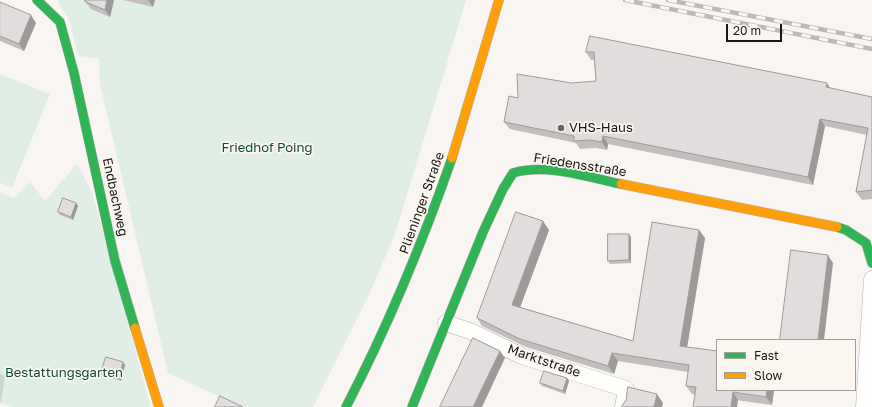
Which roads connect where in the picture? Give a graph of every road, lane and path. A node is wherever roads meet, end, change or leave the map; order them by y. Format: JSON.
{"nodes":[{"id":1,"x":37,"y":0,"type":"edge"},
{"id":2,"x":499,"y":0,"type":"edge"},
{"id":3,"x":872,"y":263,"type":"edge"},
{"id":4,"x":872,"y":279,"type":"edge"},
{"id":5,"x":446,"y":323,"type":"junction"},
{"id":6,"x":158,"y":407,"type":"edge"},
{"id":7,"x":346,"y":407,"type":"edge"},
{"id":8,"x":412,"y":407,"type":"edge"},
{"id":9,"x":622,"y":407,"type":"edge"},
{"id":10,"x":864,"y":407,"type":"edge"}],
"edges":[{"from":1,"to":6,"type":"street","name":"Endbachweg"},
{"from":2,"to":7,"type":"street","name":"Plieninger Straße"},
{"from":3,"to":5,"type":"street","name":"Friedensstraße"},
{"from":4,"to":10,"type":"street"},
{"from":5,"to":8,"type":"street","name":"Friedensstraße"},
{"from":5,"to":9,"type":"street","name":"Marktstraße"}]}
